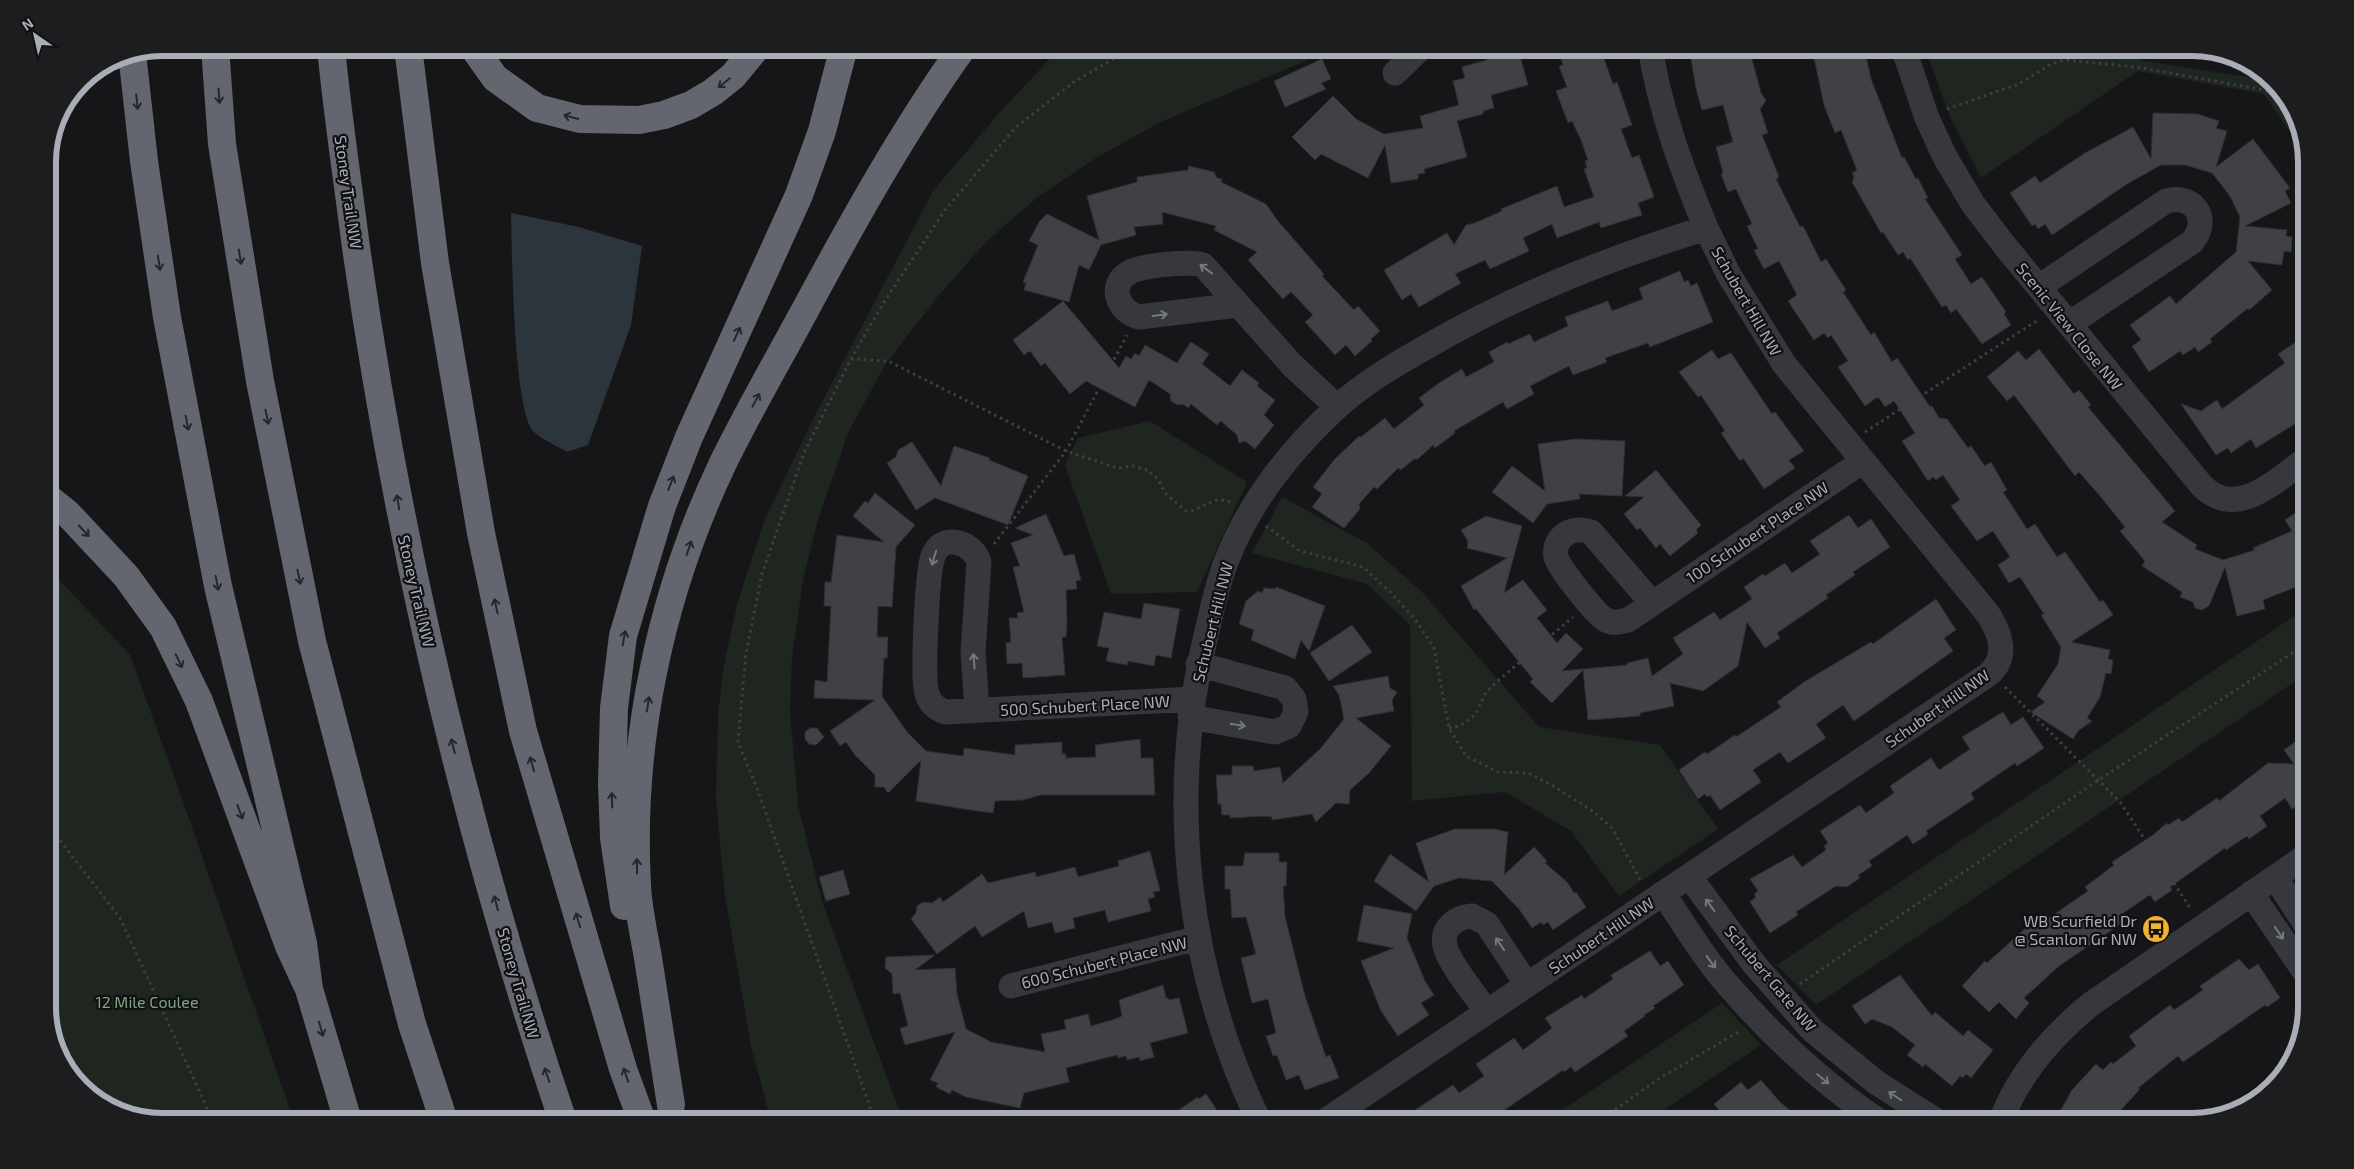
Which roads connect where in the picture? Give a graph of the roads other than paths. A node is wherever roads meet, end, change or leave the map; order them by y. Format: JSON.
{"nodes":[{"id":1,"x":216,"y":56,"type":"edge"},
{"id":2,"x":332,"y":56,"type":"edge"},
{"id":3,"x":409,"y":56,"type":"edge"},
{"id":4,"x":479,"y":56,"type":"edge"},
{"id":5,"x":750,"y":56,"type":"edge"},
{"id":6,"x":842,"y":56,"type":"edge"},
{"id":7,"x":958,"y":56,"type":"edge"},
{"id":8,"x":1413,"y":56,"type":"edge"},
{"id":9,"x":1652,"y":56,"type":"edge"},
{"id":10,"x":1906,"y":56,"type":"edge"},
{"id":11,"x":133,"y":61,"type":"edge"},
{"id":12,"x":1395,"y":73,"type":"dead end"},
{"id":13,"x":1706,"y":228,"type":"junction"},
{"id":14,"x":2039,"y":287,"type":"junction"},
{"id":15,"x":1238,"y":305,"type":"junction"},
{"id":16,"x":2062,"y":316,"type":"junction"},
{"id":17,"x":1337,"y":408,"type":"junction"},
{"id":18,"x":1856,"y":453,"type":"junction"},
{"id":19,"x":2298,"y":465,"type":"edge"},
{"id":20,"x":56,"y":504,"type":"edge"},
{"id":21,"x":1652,"y":603,"type":"junction"},
{"id":22,"x":1198,"y":664,"type":"junction"},
{"id":23,"x":1191,"y":708,"type":"junction"},
{"id":24,"x":977,"y":710,"type":"junction"},
{"id":25,"x":2298,"y":861,"type":"edge"},
{"id":26,"x":1689,"y":876,"type":"junction"},
{"id":27,"x":2275,"y":877,"type":"junction"},
{"id":28,"x":2251,"y":893,"type":"junction"},
{"id":29,"x":1658,"y":897,"type":"junction"},
{"id":30,"x":2298,"y":913,"type":"edge"},
{"id":31,"x":1198,"y":938,"type":"junction"},
{"id":32,"x":2298,"y":962,"type":"edge"},
{"id":33,"x":1527,"y":985,"type":"junction"},
{"id":34,"x":1011,"y":986,"type":"dead end"},
{"id":35,"x":309,"y":988,"type":"junction"},
{"id":36,"x":1487,"y":1012,"type":"junction"},
{"id":37,"x":1812,"y":1030,"type":"junction"},
{"id":38,"x":1793,"y":1055,"type":"junction"},
{"id":39,"x":345,"y":1113,"type":"edge"},
{"id":40,"x":441,"y":1113,"type":"edge"},
{"id":41,"x":560,"y":1113,"type":"edge"},
{"id":42,"x":639,"y":1113,"type":"edge"},
{"id":43,"x":673,"y":1113,"type":"edge"},
{"id":44,"x":1255,"y":1113,"type":"edge"},
{"id":45,"x":1338,"y":1113,"type":"edge"},
{"id":46,"x":1867,"y":1113,"type":"edge"},
{"id":47,"x":1922,"y":1113,"type":"edge"},
{"id":48,"x":2004,"y":1113,"type":"edge"}],
"edges":[{"from":1,"to":40,"type":"highway","one_way":true},
{"from":41,"to":2,"type":"highway","name":"Stoney Trail NW","one_way":true},
{"from":42,"to":3,"type":"highway","one_way":true},
{"from":5,"to":4,"type":"highway","one_way":true},
{"from":43,"to":6,"type":"highway","one_way":true},
{"from":43,"to":7,"type":"highway","one_way":true},
{"from":8,"to":12,"type":"street"},
{"from":9,"to":13,"type":"street"},
{"from":10,"to":14,"type":"street","name":"Scenic View Close NW"},
{"from":11,"to":35,"type":"highway","one_way":true},
{"from":13,"to":17,"type":"street","name":"Schubert Hill NW"},
{"from":13,"to":18,"type":"street","name":"Schubert Hill NW"},
{"from":14,"to":16,"type":"street","name":"Scenic View Close NW"},
{"from":14,"to":16,"type":"street"},
{"from":15,"to":15,"type":"street","one_way":true},
{"from":15,"to":17,"type":"street"},
{"from":16,"to":19,"type":"street","name":"Scenic View Close NW"},
{"from":17,"to":22,"type":"street","name":"Schubert Hill NW"},
{"from":18,"to":21,"type":"street","name":"100 Schubert Place NW"},
{"from":18,"to":26,"type":"street","name":"Schubert Hill NW"},
{"from":20,"to":35,"type":"highway","one_way":true},
{"from":21,"to":21,"type":"street","name":"100 Schubert Place NW"},
{"from":22,"to":23,"type":"street","name":"Schubert Hill NW"},
{"from":23,"to":22,"type":"street","name":"500 Schubert Place NW","one_way":true},
{"from":23,"to":24,"type":"street","name":"500 Schubert Place NW"},
{"from":23,"to":31,"type":"street","name":"Schubert Hill NW"},
{"from":24,"to":24,"type":"street","name":"500 Schubert Place NW","one_way":true},
{"from":25,"to":27,"type":"street"},
{"from":26,"to":29,"type":"street","name":"Schubert Hill NW"},
{"from":37,"to":26,"type":"street","name":"Schubert Gate NW","one_way":true},
{"from":27,"to":28,"type":"street"},
{"from":27,"to":30,"type":"street"},
{"from":28,"to":32,"type":"street","one_way":true},
{"from":28,"to":48,"type":"street"},
{"from":29,"to":33,"type":"street","name":"Schubert Hill NW"},
{"from":29,"to":38,"type":"street","name":"Schubert Gate NW","one_way":true},
{"from":31,"to":34,"type":"street","name":"600 Schubert Place NW"},
{"from":31,"to":44,"type":"street","name":"Schubert Hill NW"},
{"from":33,"to":36,"type":"street","name":"Schubert Hill NW"},
{"from":33,"to":36,"type":"street","one_way":true},
{"from":35,"to":39,"type":"highway","one_way":true},
{"from":36,"to":45,"type":"street","name":"Schubert Hill NW"},
{"from":37,"to":38,"type":"street"},
{"from":47,"to":37,"type":"street","name":"Schubert Gate NW","one_way":true},
{"from":38,"to":46,"type":"street","name":"Schubert Gate NW","one_way":true}]}
